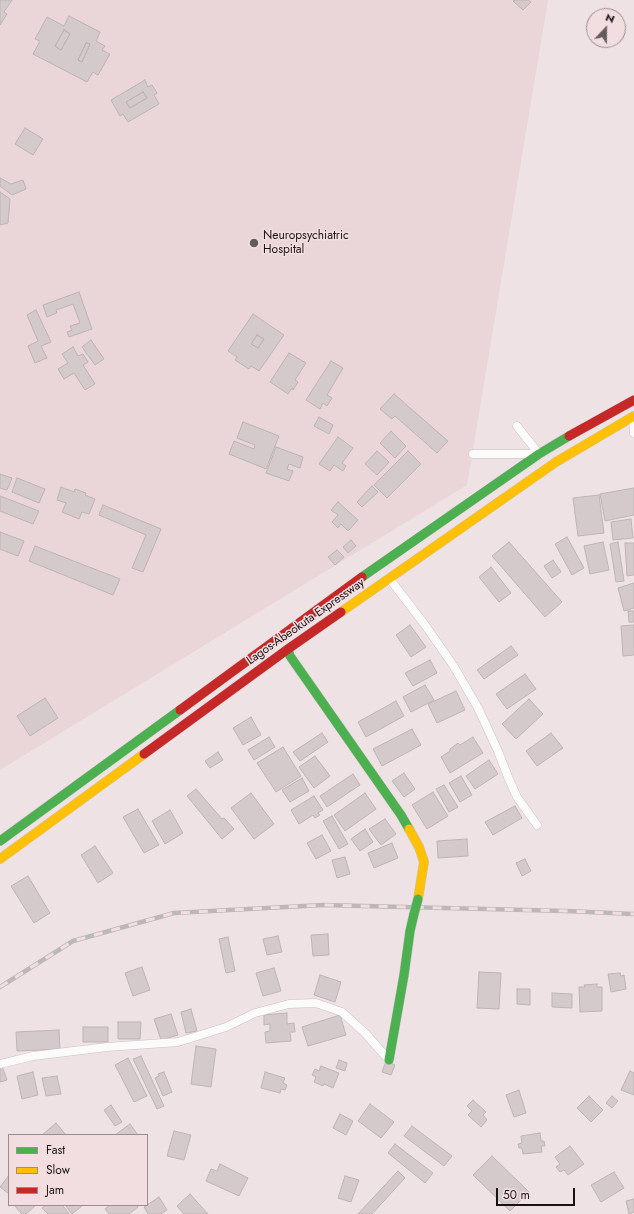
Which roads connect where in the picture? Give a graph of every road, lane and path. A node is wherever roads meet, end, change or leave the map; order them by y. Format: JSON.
{"nodes":[{"id":1,"x":634,"y":400,"type":"edge"},
{"id":2,"x":634,"y":416,"type":"edge"},
{"id":3,"x":517,"y":426,"type":"dead end"},
{"id":4,"x":634,"y":433,"type":"edge"},
{"id":5,"x":473,"y":454,"type":"dead end"},
{"id":6,"x":539,"y":454,"type":"junction"},
{"id":7,"x":389,"y":578,"type":"junction"},
{"id":8,"x":288,"y":649,"type":"junction"},
{"id":9,"x":537,"y":825,"type":"dead end"},
{"id":10,"x":0,"y":841,"type":"edge"},
{"id":11,"x":0,"y":859,"type":"edge"},
{"id":12,"x":389,"y":1060,"type":"joint"},
{"id":13,"x":0,"y":1064,"type":"edge"}],
"edges":[{"from":1,"to":6,"type":"main road","name":"Lagos-Abeokuta Expressway"},
{"from":2,"to":4,"type":"street"},
{"from":2,"to":7,"type":"main road","name":"Lagos-Abeokuta Expressway"},
{"from":3,"to":6,"type":"street"},
{"from":5,"to":6,"type":"street"},
{"from":6,"to":10,"type":"main road","name":"Lagos-Abeokuta Expressway"},
{"from":7,"to":8,"type":"main road","name":"Lagos-Abeokuta Expressway"},
{"from":7,"to":9,"type":"street"},
{"from":8,"to":11,"type":"main road","name":"Lagos-Abeokuta Expressway"},
{"from":8,"to":12,"type":"main road","bridge":true},
{"from":12,"to":13,"type":"street"}]}
